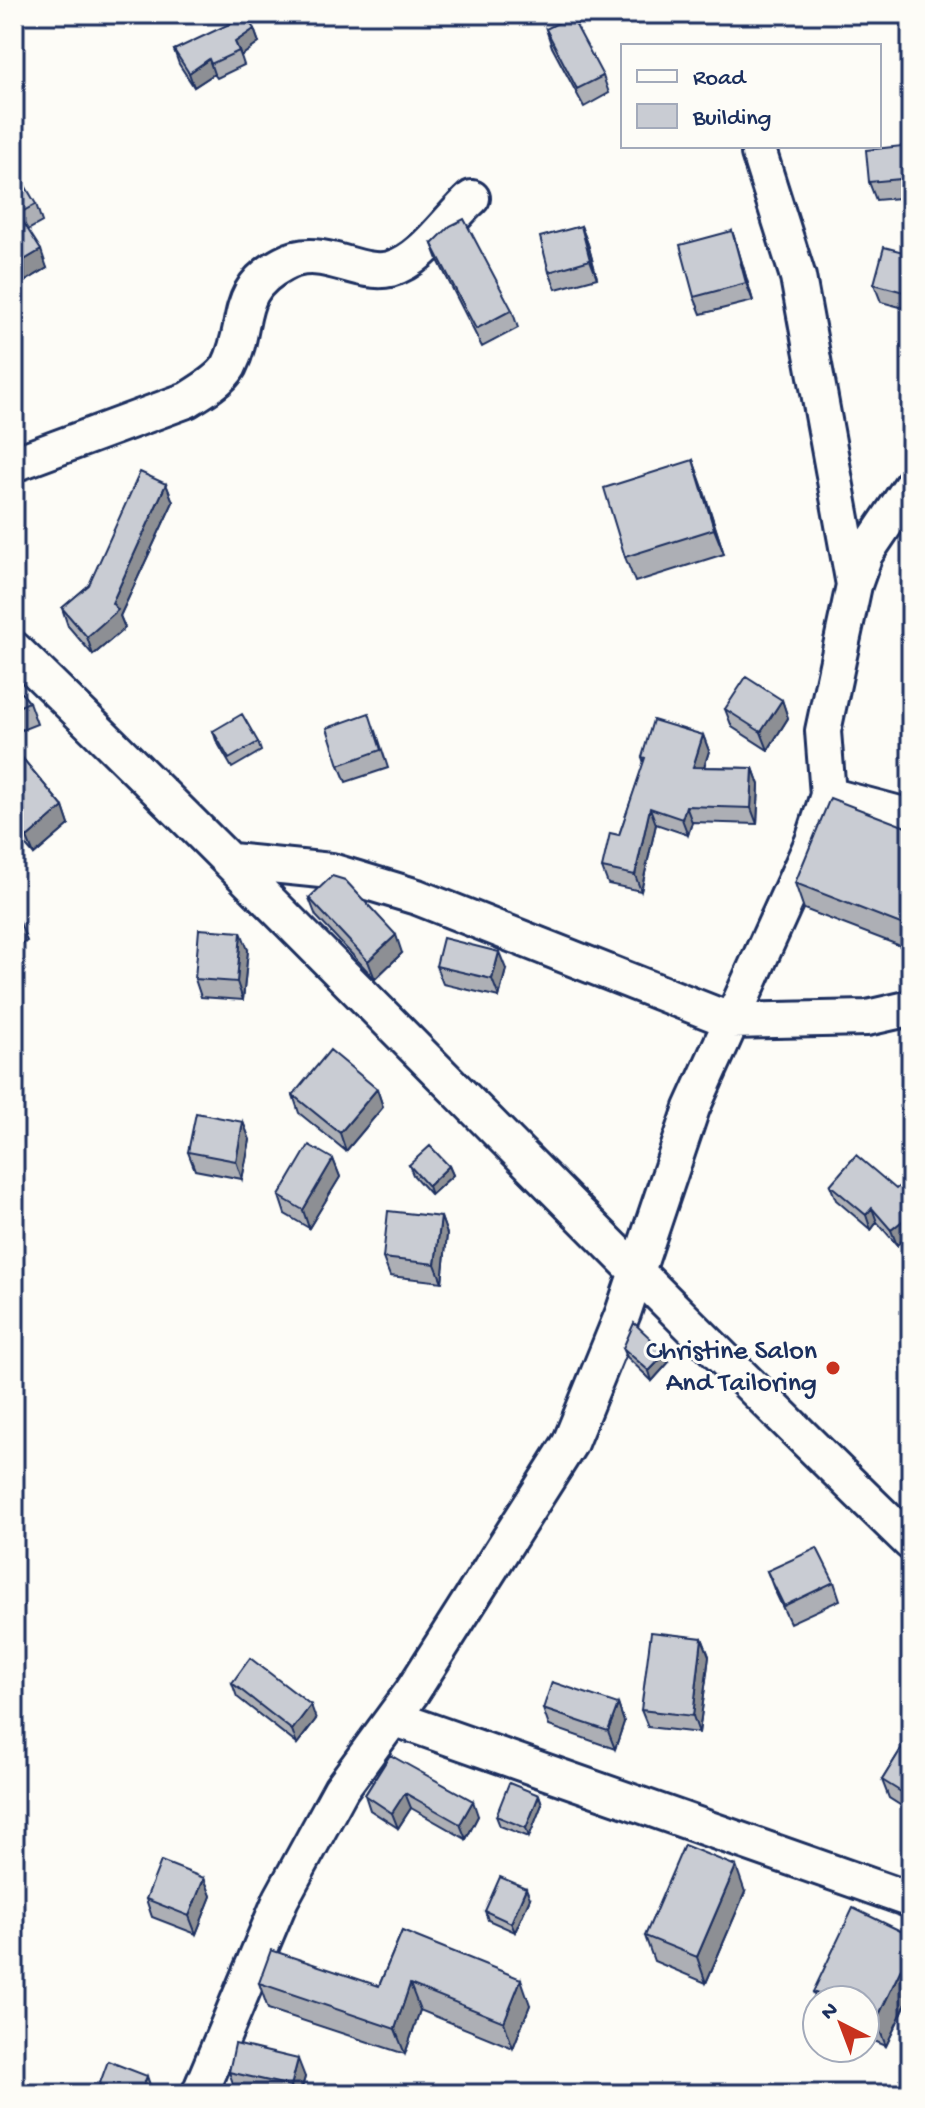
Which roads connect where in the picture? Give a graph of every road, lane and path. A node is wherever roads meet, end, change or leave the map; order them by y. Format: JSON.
{"nodes":[{"id":1,"x":759,"y":153,"type":"dead end"},
{"id":2,"x":472,"y":198,"type":"dead end"},
{"id":3,"x":14,"y":464,"type":"edge"},
{"id":4,"x":911,"y":486,"type":"edge"},
{"id":5,"x":854,"y":585,"type":"junction"},
{"id":6,"x":14,"y":649,"type":"edge"},
{"id":7,"x":828,"y":795,"type":"junction"},
{"id":8,"x":911,"y":817,"type":"edge"},
{"id":9,"x":232,"y":861,"type":"junction"},
{"id":10,"x":911,"y":1008,"type":"edge"},
{"id":11,"x":732,"y":1021,"type":"junction"},
{"id":12,"x":636,"y":1273,"type":"junction"},
{"id":13,"x":911,"y":1543,"type":"edge"},
{"id":14,"x":393,"y":1718,"type":"junction"},
{"id":15,"x":911,"y":1900,"type":"edge"},
{"id":16,"x":199,"y":2094,"type":"edge"}],
"edges":[{"from":1,"to":5,"type":"street"},
{"from":2,"to":3,"type":"street"},
{"from":4,"to":5,"type":"street"},
{"from":5,"to":7,"type":"street"},
{"from":6,"to":9,"type":"street"},
{"from":7,"to":8,"type":"street"},
{"from":7,"to":11,"type":"street"},
{"from":9,"to":11,"type":"street"},
{"from":9,"to":12,"type":"street"},
{"from":10,"to":11,"type":"street"},
{"from":11,"to":12,"type":"street"},
{"from":12,"to":13,"type":"street"},
{"from":12,"to":14,"type":"street"},
{"from":14,"to":15,"type":"street"},
{"from":14,"to":16,"type":"street"}]}
